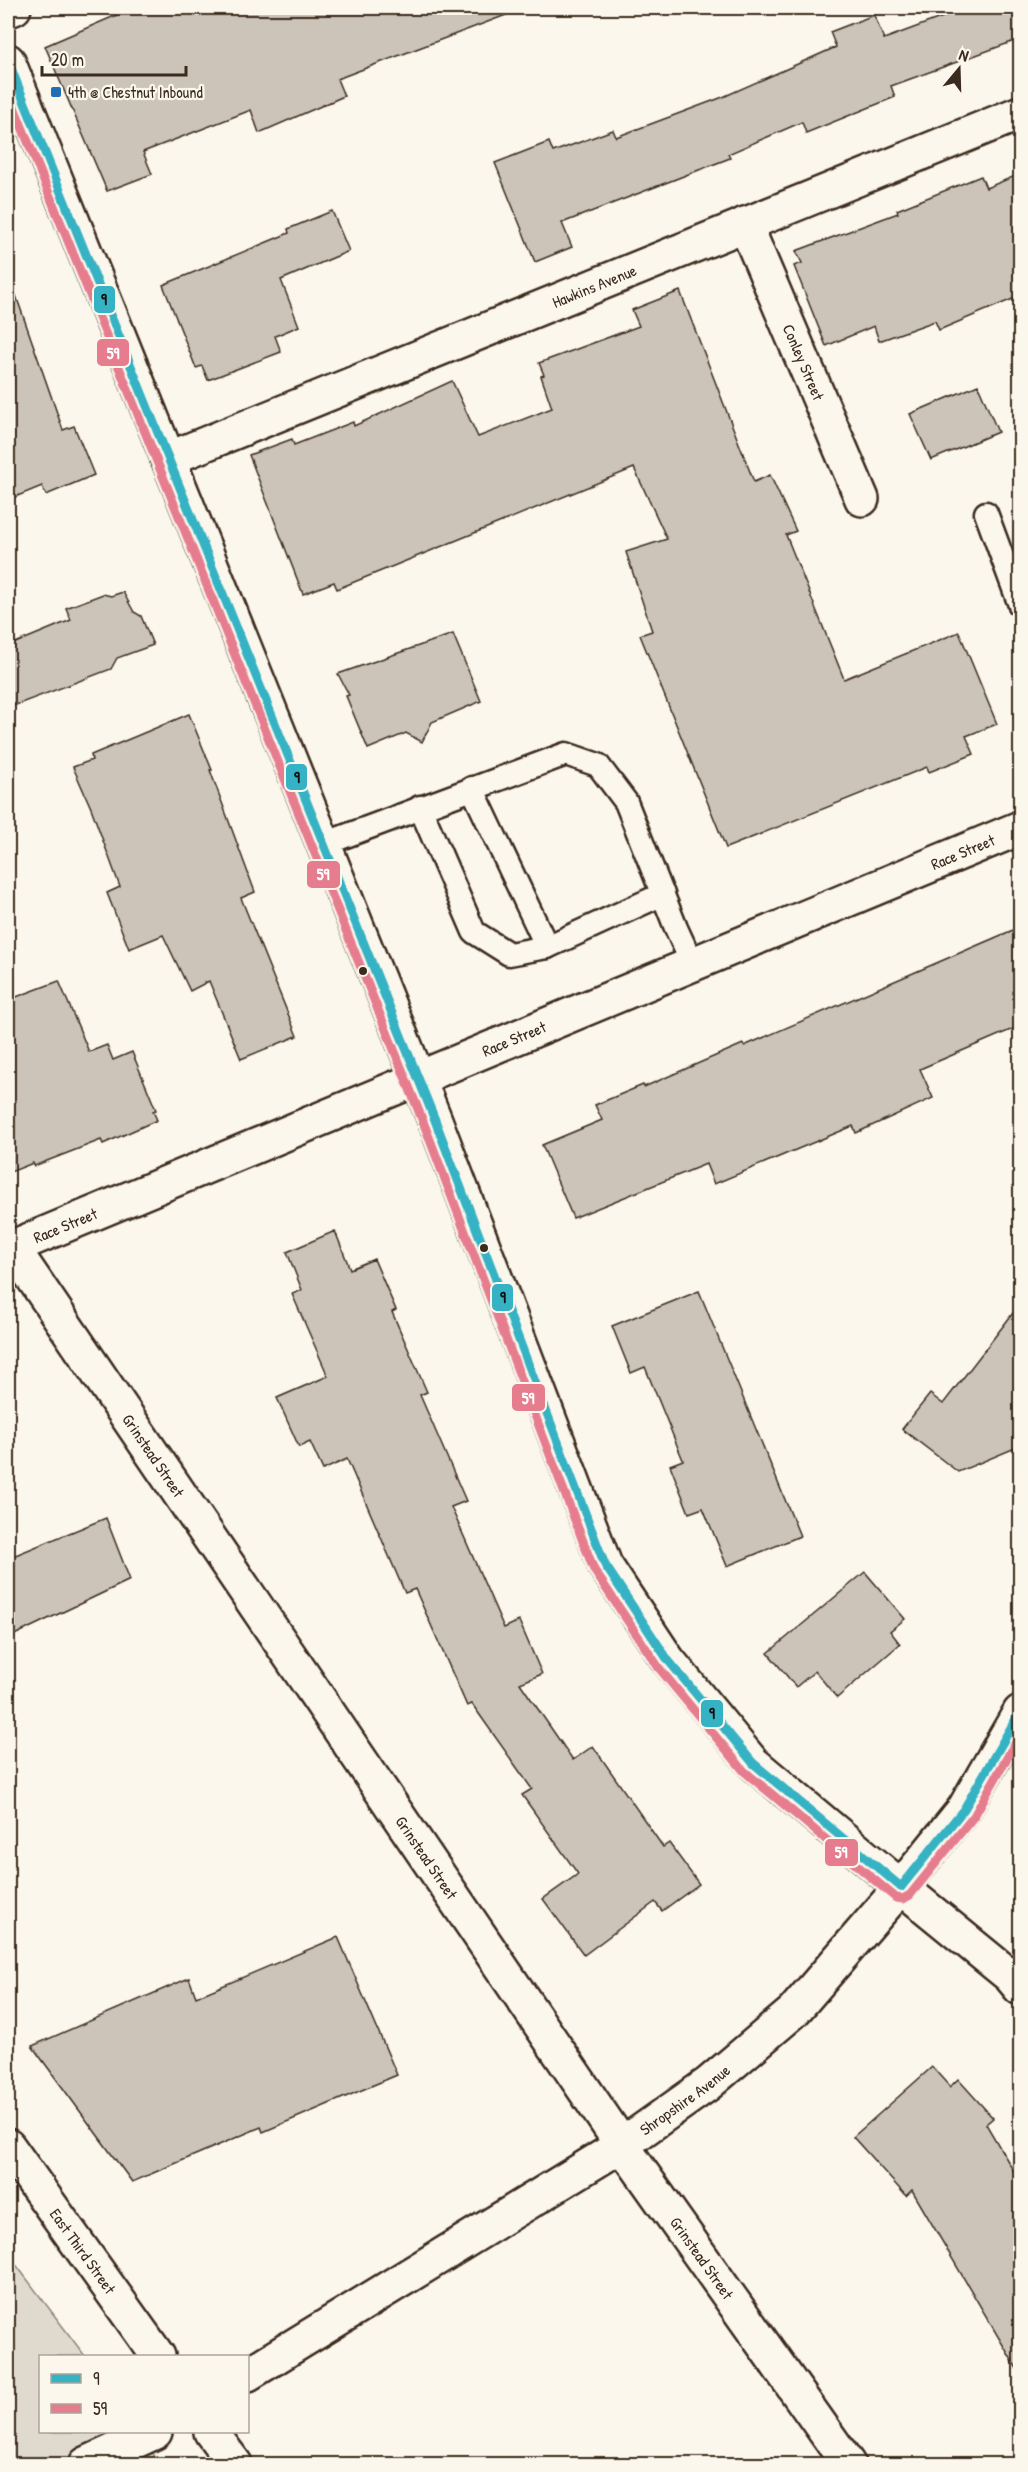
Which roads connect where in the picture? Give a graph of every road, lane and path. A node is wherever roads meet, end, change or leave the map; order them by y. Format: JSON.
{"nodes":[{"id":1,"x":15,"y":8,"type":"edge"},
{"id":2,"x":8,"y":10,"type":"edge"},
{"id":3,"x":8,"y":61,"type":"edge"},
{"id":4,"x":1020,"y":113,"type":"edge"},
{"id":5,"x":745,"y":224,"type":"junction"},
{"id":6,"x":168,"y":459,"type":"junction"},
{"id":7,"x":862,"y":499,"type":"dead end"},
{"id":8,"x":986,"y":513,"type":"dead end"},
{"id":9,"x":1020,"y":605,"type":"edge"},
{"id":10,"x":472,"y":788,"type":"junction"},
{"id":11,"x":420,"y":807,"type":"junction"},
{"id":12,"x":1020,"y":828,"type":"edge"},
{"id":13,"x":324,"y":844,"type":"junction"},
{"id":14,"x":663,"y":894,"type":"junction"},
{"id":15,"x":547,"y":947,"type":"junction"},
{"id":16,"x":692,"y":963,"type":"junction"},
{"id":17,"x":418,"y":1077,"type":"junction"},
{"id":18,"x":10,"y":1248,"type":"edge"},
{"id":19,"x":1020,"y":1712,"type":"edge"},
{"id":20,"x":901,"y":1887,"type":"junction"},
{"id":21,"x":1020,"y":1988,"type":"edge"},
{"id":22,"x":622,"y":2145,"type":"junction"},
{"id":23,"x":8,"y":2146,"type":"edge"},
{"id":24,"x":157,"y":2355,"type":"edge"},
{"id":25,"x":249,"y":2373,"type":"edge"},
{"id":26,"x":152,"y":2433,"type":"edge"},
{"id":27,"x":212,"y":2433,"type":"edge"},
{"id":28,"x":86,"y":2464,"type":"edge"},
{"id":29,"x":235,"y":2464,"type":"edge"},
{"id":30,"x":848,"y":2464,"type":"edge"}],
"edges":[{"from":1,"to":2,"type":"street"},
{"from":3,"to":6,"type":"street"},
{"from":4,"to":5,"type":"street","name":"Hawkins Avenue"},
{"from":5,"to":6,"type":"street","name":"Hawkins Avenue"},
{"from":5,"to":7,"type":"street","name":"Conley Street"},
{"from":6,"to":13,"type":"street"},
{"from":8,"to":9,"type":"lane"},
{"from":10,"to":11,"type":"lane"},
{"from":10,"to":14,"type":"lane"},
{"from":10,"to":15,"type":"lane"},
{"from":11,"to":13,"type":"lane"},
{"from":11,"to":15,"type":"lane"},
{"from":12,"to":16,"type":"street","name":"Race Street"},
{"from":13,"to":17,"type":"street"},
{"from":14,"to":15,"type":"lane"},
{"from":14,"to":16,"type":"lane"},
{"from":16,"to":17,"type":"street","name":"Race Street"},
{"from":17,"to":18,"type":"street","name":"Race Street"},
{"from":17,"to":20,"type":"street"},
{"from":18,"to":22,"type":"street","name":"Grinstead Street"},
{"from":19,"to":20,"type":"street","name":"Shropshire Avenue"},
{"from":20,"to":21,"type":"street"},
{"from":20,"to":22,"type":"street","name":"Shropshire Avenue"},
{"from":22,"to":25,"type":"street","name":"Shropshire Avenue"},
{"from":22,"to":30,"type":"street","name":"Grinstead Street"},
{"from":23,"to":24,"type":"street","name":"East Third Street"},
{"from":26,"to":28,"type":"street"},
{"from":27,"to":29,"type":"street"}]}
